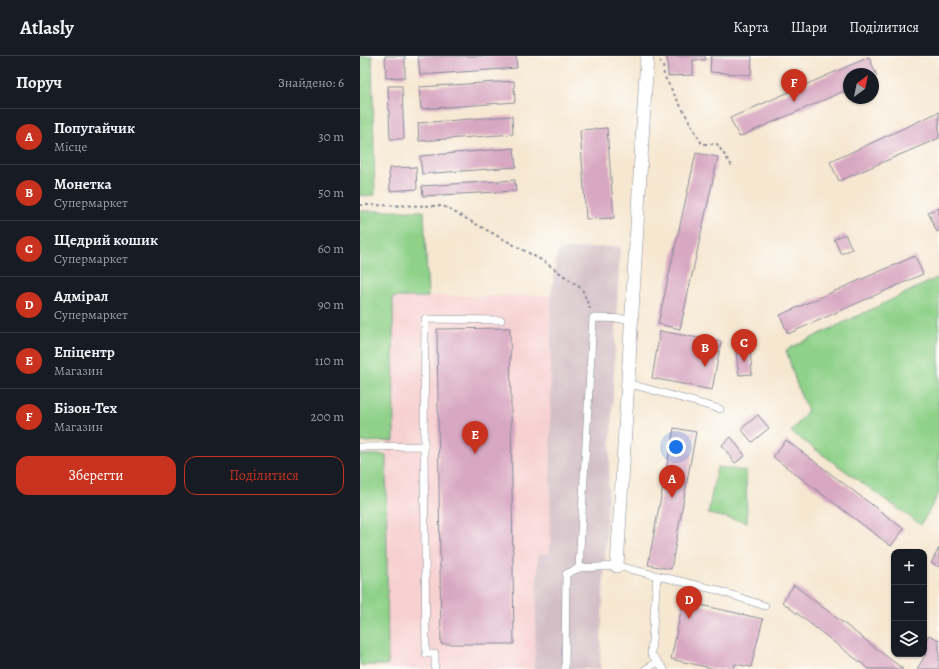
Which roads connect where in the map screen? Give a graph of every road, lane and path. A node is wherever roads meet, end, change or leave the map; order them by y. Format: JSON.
{"nodes":[{"id":1,"x":653,"y":58,"type":"edge"},
{"id":2,"x":732,"y":166,"type":"dead end"},
{"id":3,"x":360,"y":204,"type":"edge"},
{"id":4,"x":593,"y":318,"type":"junction"},
{"id":5,"x":632,"y":319,"type":"junction"},
{"id":6,"x":501,"y":320,"type":"dead end"},
{"id":7,"x":627,"y":383,"type":"junction"},
{"id":8,"x":720,"y":409,"type":"dead end"},
{"id":9,"x":424,"y":446,"type":"junction"},
{"id":10,"x":360,"y":447,"type":"edge"},
{"id":11,"x":617,"y":566,"type":"junction"},
{"id":12,"x":579,"y":568,"type":"junction"},
{"id":13,"x":657,"y":576,"type":"junction"},
{"id":14,"x":765,"y":606,"type":"dead end"},
{"id":15,"x":658,"y":662,"type":"junction"},
{"id":16,"x":435,"y":669,"type":"edge"},
{"id":17,"x":565,"y":669,"type":"edge"},
{"id":18,"x":646,"y":669,"type":"edge"},
{"id":19,"x":664,"y":669,"type":"edge"}],
"edges":[{"from":1,"to":2,"type":"path"},
{"from":1,"to":5,"type":"street"},
{"from":3,"to":4,"type":"path"},
{"from":4,"to":5,"type":"lane"},
{"from":4,"to":12,"type":"lane"},
{"from":5,"to":7,"type":"street"},
{"from":6,"to":9,"type":"lane"},
{"from":7,"to":8,"type":"lane"},
{"from":7,"to":11,"type":"street"},
{"from":9,"to":10,"type":"lane"},
{"from":9,"to":16,"type":"lane"},
{"from":11,"to":12,"type":"lane"},
{"from":11,"to":13,"type":"lane"},
{"from":12,"to":17,"type":"lane"},
{"from":13,"to":14,"type":"lane"},
{"from":13,"to":15,"type":"lane"},
{"from":15,"to":18,"type":"lane"},
{"from":15,"to":19,"type":"lane"}]}
